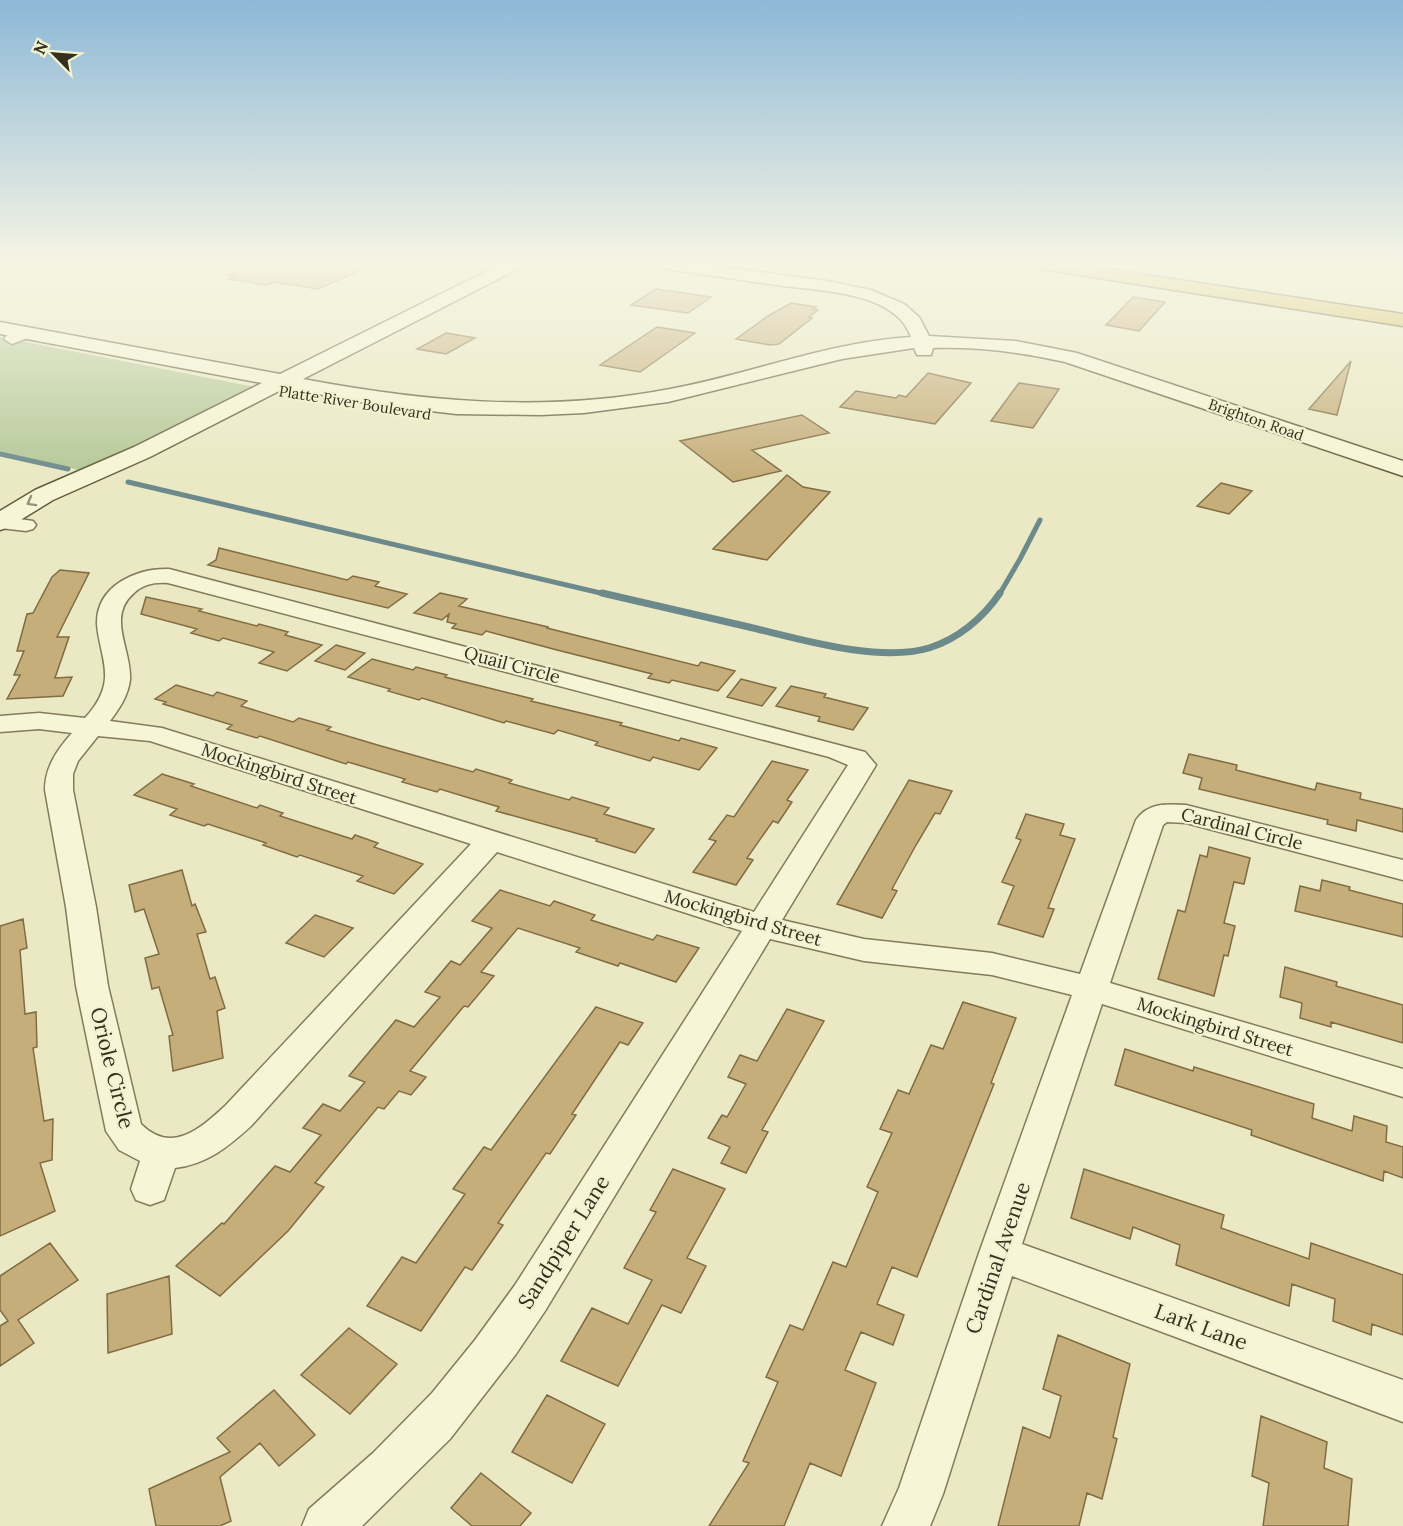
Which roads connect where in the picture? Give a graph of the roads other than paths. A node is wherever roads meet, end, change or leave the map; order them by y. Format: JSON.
{"nodes":[{"id":1,"x":16,"y":335,"type":"edge"},
{"id":2,"x":371,"y":335,"type":"edge"},
{"id":3,"x":919,"y":335,"type":"edge"},
{"id":4,"x":923,"y":347,"type":"junction"},
{"id":5,"x":273,"y":385,"type":"junction"},
{"id":6,"x":142,"y":452,"type":"junction"},
{"id":7,"x":1403,"y":469,"type":"edge"},
{"id":8,"x":0,"y":522,"type":"edge"},
{"id":9,"x":26,"y":525,"type":"junction"},
{"id":10,"x":0,"y":546,"type":"edge"},
{"id":11,"x":0,"y":724,"type":"edge"},
{"id":12,"x":90,"y":728,"type":"junction"},
{"id":13,"x":0,"y":743,"type":"edge"},
{"id":14,"x":491,"y":841,"type":"junction"},
{"id":15,"x":1403,"y":870,"type":"edge"},
{"id":16,"x":762,"y":926,"type":"junction"},
{"id":17,"x":1091,"y":989,"type":"junction"},
{"id":18,"x":1403,"y":1083,"type":"edge"},
{"id":19,"x":161,"y":1153,"type":"junction"},
{"id":20,"x":150,"y":1189,"type":"dead end"},
{"id":21,"x":999,"y":1253,"type":"junction"},
{"id":22,"x":1403,"y":1401,"type":"edge"},
{"id":23,"x":327,"y":1526,"type":"edge"},
{"id":24,"x":906,"y":1526,"type":"edge"}],
"edges":[{"from":1,"to":5,"type":"main road","name":"Platte River Boulevard"},
{"from":2,"to":5,"type":"main road"},
{"from":3,"to":4,"type":"main road"},
{"from":4,"to":5,"type":"main road","name":"Platte River Boulevard"},
{"from":4,"to":7,"type":"main road","name":"Brighton Road"},
{"from":5,"to":6,"type":"main road"},
{"from":6,"to":8,"type":"main road","one_way":true},
{"from":6,"to":9,"type":"main road"},
{"from":8,"to":9,"type":"street"},
{"from":9,"to":10,"type":"main road"},
{"from":11,"to":12,"type":"street","name":"Mockingbird Street"},
{"from":12,"to":13,"type":"street","name":"Mockingbird Street"},
{"from":12,"to":14,"type":"street","name":"Mockingbird Street"},
{"from":12,"to":16,"type":"street","name":"Quail Circle"},
{"from":12,"to":19,"type":"street","name":"Oriole Circle"},
{"from":14,"to":16,"type":"street","name":"Mockingbird Street"},
{"from":14,"to":19,"type":"street","name":"Oriole Circle"},
{"from":15,"to":17,"type":"street","name":"Cardinal Circle"},
{"from":16,"to":17,"type":"street","name":"Mockingbird Street"},
{"from":16,"to":23,"type":"street","name":"Sandpiper Lane"},
{"from":17,"to":18,"type":"street","name":"Mockingbird Street"},
{"from":17,"to":21,"type":"street","name":"Cardinal Avenue"},
{"from":19,"to":20,"type":"street"},
{"from":21,"to":22,"type":"street","name":"Lark Lane"},
{"from":21,"to":24,"type":"street","name":"Cardinal Avenue"}]}
